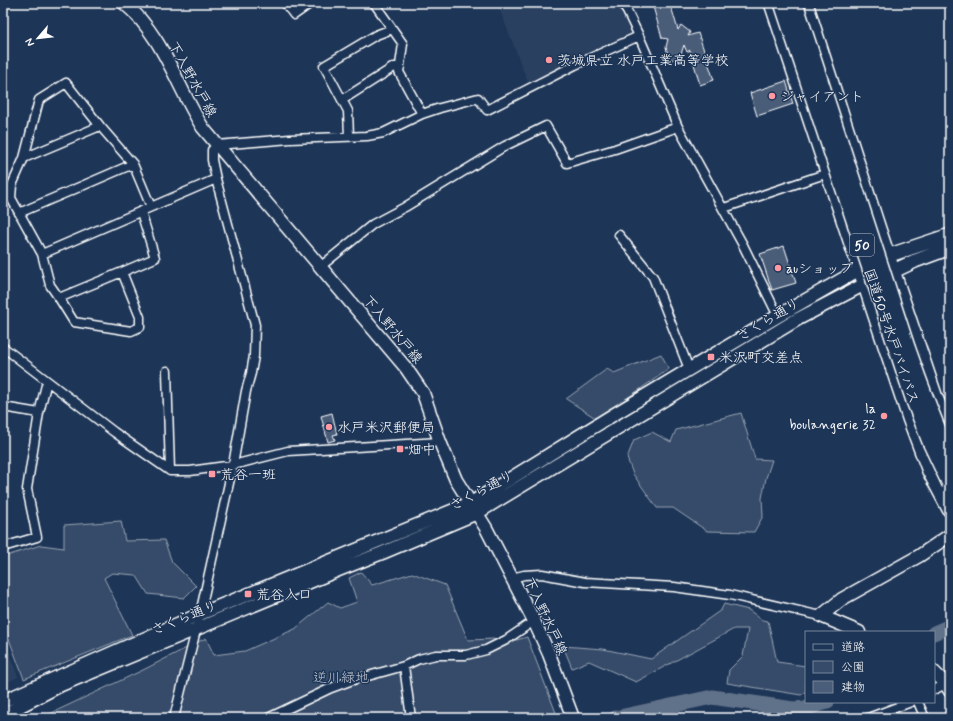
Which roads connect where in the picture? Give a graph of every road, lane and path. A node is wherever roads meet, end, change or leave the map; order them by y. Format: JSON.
{"nodes":[{"id":1,"x":5,"y":3,"type":"edge"},
{"id":2,"x":124,"y":3,"type":"edge"},
{"id":3,"x":285,"y":3,"type":"edge"},
{"id":4,"x":311,"y":3,"type":"edge"},
{"id":5,"x":374,"y":3,"type":"edge"},
{"id":6,"x":623,"y":3,"type":"edge"},
{"id":7,"x":772,"y":3,"type":"edge"},
{"id":8,"x":782,"y":3,"type":"edge"},
{"id":9,"x":795,"y":3,"type":"edge"},
{"id":10,"x":806,"y":3,"type":"edge"},
{"id":11,"x":3,"y":6,"type":"edge"},
{"id":12,"x":392,"y":29,"type":"junction"},
{"id":13,"x":639,"y":36,"type":"junction"},
{"id":14,"x":400,"y":67,"type":"junction"},
{"id":15,"x":342,"y":100,"type":"junction"},
{"id":16,"x":422,"y":114,"type":"junction"},
{"id":17,"x":100,"y":126,"type":"junction"},
{"id":18,"x":678,"y":127,"type":"junction"},
{"id":19,"x":349,"y":136,"type":"junction"},
{"id":20,"x":217,"y":145,"type":"junction"},
{"id":21,"x":24,"y":158,"type":"junction"},
{"id":22,"x":132,"y":164,"type":"junction"},
{"id":23,"x":828,"y":172,"type":"junction"},
{"id":24,"x":216,"y":179,"type":"junction"},
{"id":25,"x":151,"y":207,"type":"junction"},
{"id":26,"x":724,"y":208,"type":"junction"},
{"id":27,"x":141,"y":212,"type":"junction"},
{"id":28,"x":19,"y":213,"type":"junction"},
{"id":29,"x":618,"y":235,"type":"dead end"},
{"id":30,"x":950,"y":235,"type":"edge"},
{"id":31,"x":950,"y":248,"type":"edge"},
{"id":32,"x":42,"y":254,"type":"junction"},
{"id":33,"x":887,"y":256,"type":"junction"},
{"id":34,"x":320,"y":267,"type":"junction"},
{"id":35,"x":860,"y":269,"type":"junction"},
{"id":36,"x":122,"y":272,"type":"junction"},
{"id":37,"x":892,"y":272,"type":"junction"},
{"id":38,"x":865,"y":284,"type":"junction"},
{"id":39,"x":59,"y":298,"type":"junction"},
{"id":40,"x":778,"y":316,"type":"junction"},
{"id":41,"x":3,"y":346,"type":"edge"},
{"id":42,"x":689,"y":369,"type":"junction"},
{"id":43,"x":167,"y":371,"type":"dead end"},
{"id":44,"x":47,"y":381,"type":"junction"},
{"id":45,"x":3,"y":407,"type":"edge"},
{"id":46,"x":39,"y":413,"type":"junction"},
{"id":47,"x":950,"y":432,"type":"edge"},
{"id":48,"x":440,"y":442,"type":"junction"},
{"id":49,"x":950,"y":457,"type":"edge"},
{"id":50,"x":233,"y":465,"type":"junction"},
{"id":51,"x":170,"y":471,"type":"junction"},
{"id":52,"x":950,"y":484,"type":"edge"},
{"id":53,"x":474,"y":508,"type":"junction"},
{"id":54,"x":950,"y":508,"type":"edge"},
{"id":55,"x":950,"y":535,"type":"edge"},
{"id":56,"x":3,"y":547,"type":"edge"},
{"id":57,"x":512,"y":578,"type":"junction"},
{"id":58,"x":200,"y":614,"type":"junction"},
{"id":59,"x":821,"y":616,"type":"junction"},
{"id":60,"x":534,"y":621,"type":"junction"},
{"id":61,"x":196,"y":630,"type":"junction"},
{"id":62,"x":857,"y":631,"type":"edge"},
{"id":63,"x":404,"y":666,"type":"junction"},
{"id":64,"x":935,"y":673,"type":"edge"},
{"id":65,"x":948,"y":685,"type":"edge"},
{"id":66,"x":935,"y":690,"type":"edge"},
{"id":67,"x":3,"y":701,"type":"edge"},
{"id":68,"x":908,"y":703,"type":"edge"},
{"id":69,"x":918,"y":703,"type":"edge"},
{"id":70,"x":3,"y":715,"type":"edge"},
{"id":71,"x":572,"y":717,"type":"edge"},
{"id":72,"x":174,"y":718,"type":"edge"},
{"id":73,"x":268,"y":718,"type":"edge"},
{"id":74,"x":411,"y":718,"type":"edge"},
{"id":75,"x":868,"y":718,"type":"edge"},
{"id":76,"x":925,"y":718,"type":"edge"}],
"edges":[{"from":1,"to":11,"type":"street"},
{"from":2,"to":20,"type":"street","name":"下入野水戸線"},
{"from":3,"to":4,"type":"street"},
{"from":5,"to":12,"type":"street"},
{"from":6,"to":13,"type":"street"},
{"from":7,"to":23,"type":"highway"},
{"from":8,"to":52,"type":"highway","name":"国道50号水戸バイパス","number":"50","bridge":true},
{"from":9,"to":49,"type":"highway","name":"国道50号水戸バイパス","number":"50","bridge":true},
{"from":10,"to":33,"type":"highway"},
{"from":12,"to":14,"type":"street"},
{"from":12,"to":15,"type":"street"},
{"from":13,"to":16,"type":"street"},
{"from":13,"to":18,"type":"street"},
{"from":14,"to":15,"type":"street"},
{"from":14,"to":16,"type":"street"},
{"from":15,"to":19,"type":"street"},
{"from":16,"to":19,"type":"street"},
{"from":17,"to":21,"type":"street"},
{"from":17,"to":21,"type":"street"},
{"from":17,"to":22,"type":"street"},
{"from":18,"to":26,"type":"street"},
{"from":18,"to":34,"type":"street"},
{"from":19,"to":20,"type":"street"},
{"from":20,"to":24,"type":"street"},
{"from":20,"to":34,"type":"street","name":"下入野水戸線"},
{"from":21,"to":28,"type":"street"},
{"from":22,"to":25,"type":"street"},
{"from":22,"to":28,"type":"street"},
{"from":23,"to":26,"type":"street"},
{"from":23,"to":35,"type":"highway"},
{"from":24,"to":25,"type":"street"},
{"from":24,"to":50,"type":"street"},
{"from":25,"to":27,"type":"street"},
{"from":26,"to":40,"type":"street"},
{"from":27,"to":32,"type":"street"},
{"from":27,"to":36,"type":"street"},
{"from":28,"to":32,"type":"street"},
{"from":29,"to":42,"type":"street"},
{"from":30,"to":33,"type":"main road","name":"さくら通り","number":"50"},
{"from":31,"to":37,"type":"main road","name":"さくら通り"},
{"from":32,"to":39,"type":"street"},
{"from":33,"to":35,"type":"main road","name":"さくら通り","number":"50"},
{"from":33,"to":37,"type":"highway"},
{"from":34,"to":48,"type":"street","name":"下入野水戸線"},
{"from":35,"to":38,"type":"highway"},
{"from":35,"to":40,"type":"street","name":"さくら通り"},
{"from":36,"to":39,"type":"street"},
{"from":36,"to":39,"type":"street"},
{"from":37,"to":38,"type":"main road","name":"さくら通り"},
{"from":37,"to":47,"type":"highway"},
{"from":38,"to":53,"type":"street","name":"さくら通り"},
{"from":38,"to":54,"type":"highway"},
{"from":40,"to":42,"type":"street","name":"さくら通り"},
{"from":41,"to":44,"type":"street"},
{"from":42,"to":53,"type":"street","name":"さくら通り"},
{"from":43,"to":51,"type":"street"},
{"from":44,"to":46,"type":"street"},
{"from":44,"to":51,"type":"street"},
{"from":45,"to":46,"type":"street"},
{"from":46,"to":56,"type":"street"},
{"from":48,"to":50,"type":"street"},
{"from":48,"to":53,"type":"street","name":"下入野水戸線"},
{"from":50,"to":51,"type":"street"},
{"from":50,"to":58,"type":"street"},
{"from":53,"to":57,"type":"street","name":"下入野水戸線"},
{"from":53,"to":58,"type":"street","name":"さくら通り"},
{"from":53,"to":61,"type":"street","name":"さくら通り"},
{"from":55,"to":59,"type":"street"},
{"from":57,"to":59,"type":"street"},
{"from":57,"to":60,"type":"street","name":"下入野水戸線"},
{"from":58,"to":61,"type":"street"},
{"from":58,"to":67,"type":"street","name":"さくら通り"},
{"from":59,"to":62,"type":"street"},
{"from":60,"to":63,"type":"street"},
{"from":60,"to":71,"type":"street","name":"下入野水戸線"},
{"from":61,"to":70,"type":"street","name":"さくら通り"},
{"from":61,"to":72,"type":"street"},
{"from":63,"to":73,"type":"street"},
{"from":63,"to":74,"type":"street"},
{"from":64,"to":65,"type":"street"},
{"from":65,"to":66,"type":"street"},
{"from":68,"to":75,"type":"street"},
{"from":69,"to":76,"type":"street"}]}
